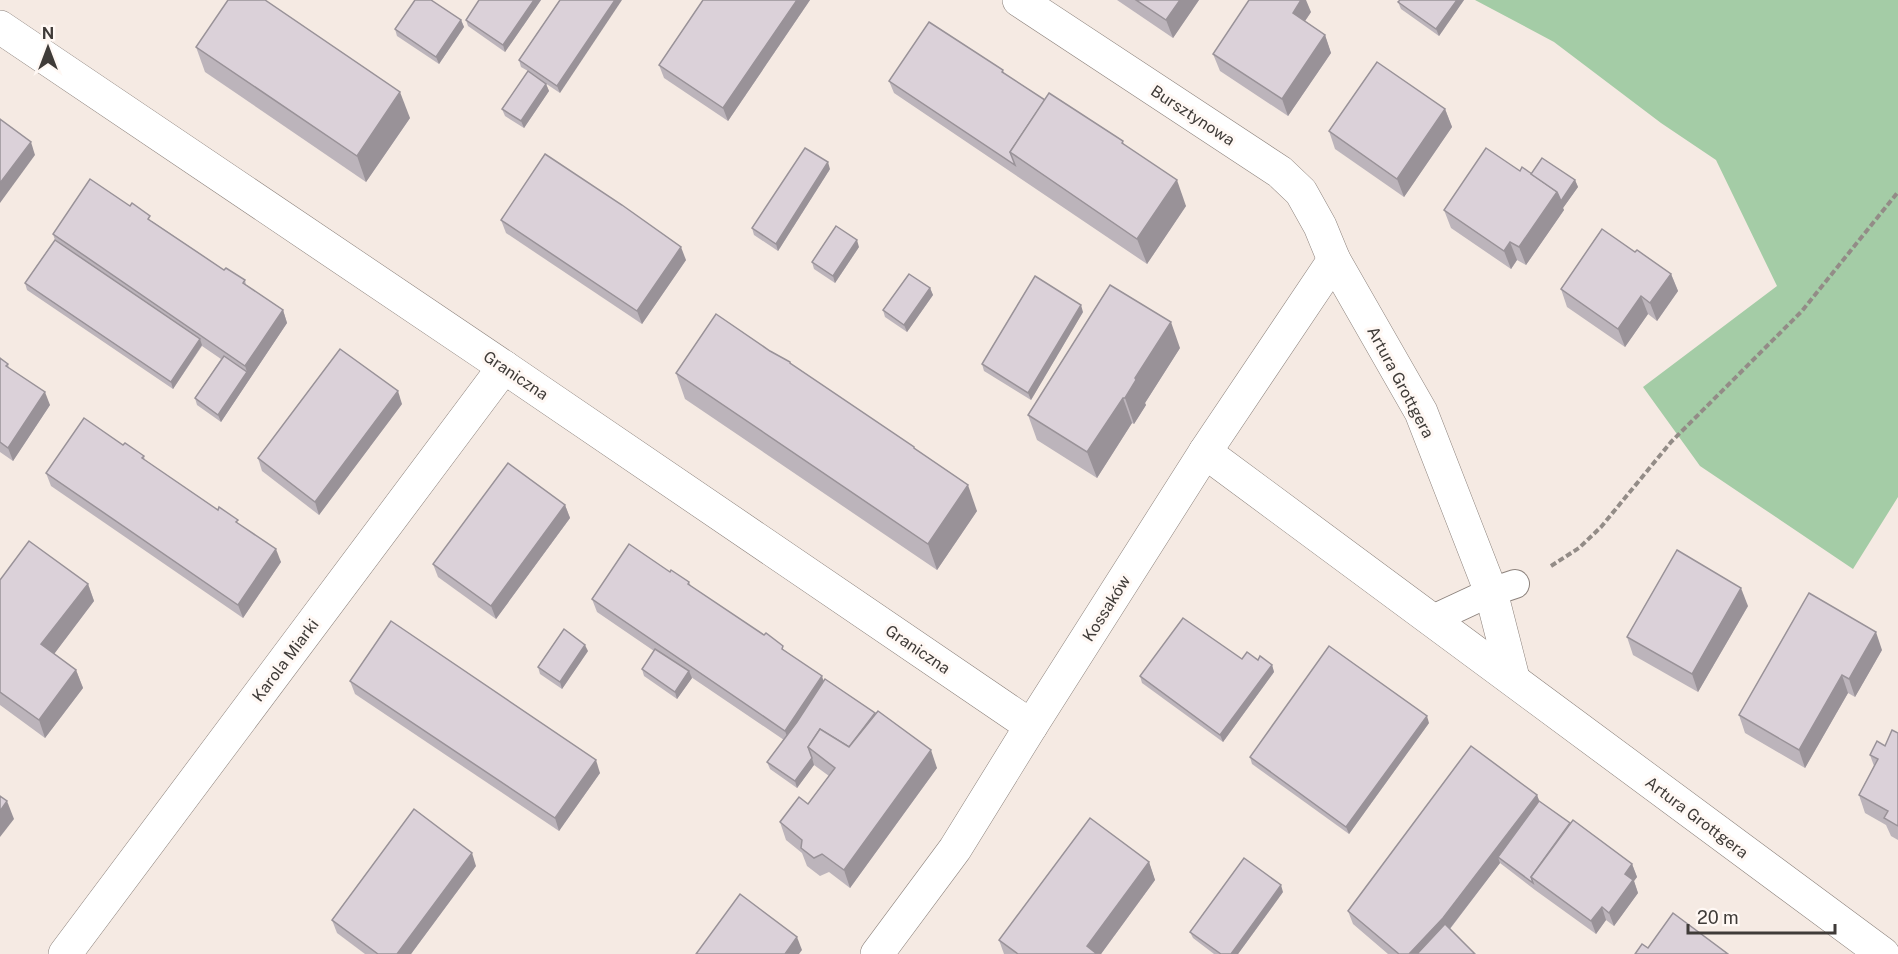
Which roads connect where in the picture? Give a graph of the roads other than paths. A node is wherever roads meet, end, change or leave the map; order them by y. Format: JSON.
{"nodes":[{"id":1,"x":1018,"y":0,"type":"edge"},
{"id":2,"x":0,"y":27,"type":"edge"},
{"id":3,"x":1334,"y":260,"type":"junction"},
{"id":4,"x":504,"y":367,"type":"junction"},
{"id":5,"x":1205,"y":452,"type":"junction"},
{"id":6,"x":1503,"y":588,"type":"junction"},
{"id":7,"x":1433,"y":619,"type":"junction"},
{"id":8,"x":1513,"y":678,"type":"junction"},
{"id":9,"x":1031,"y":726,"type":"junction"},
{"id":10,"x":65,"y":954,"type":"edge"},
{"id":11,"x":877,"y":954,"type":"edge"},
{"id":12,"x":1883,"y":954,"type":"edge"}],
"edges":[{"from":1,"to":3,"type":"street","name":"Bursztynowa"},
{"from":2,"to":4,"type":"street","name":"Graniczna"},
{"from":3,"to":5,"type":"street","name":"Kossaków"},
{"from":3,"to":6,"type":"street","name":"Artura Grottgera"},
{"from":4,"to":9,"type":"street","name":"Graniczna"},
{"from":4,"to":10,"type":"street","name":"Karola Miarki"},
{"from":5,"to":7,"type":"street","name":"Artura Grottgera"},
{"from":5,"to":9,"type":"street","name":"Kossaków"},
{"from":6,"to":7,"type":"lane"},
{"from":6,"to":8,"type":"street","name":"Artura Grottgera"},
{"from":7,"to":8,"type":"street","name":"Artura Grottgera"},
{"from":8,"to":12,"type":"street","name":"Artura Grottgera"},
{"from":9,"to":11,"type":"street","name":"Kossaków"}]}
